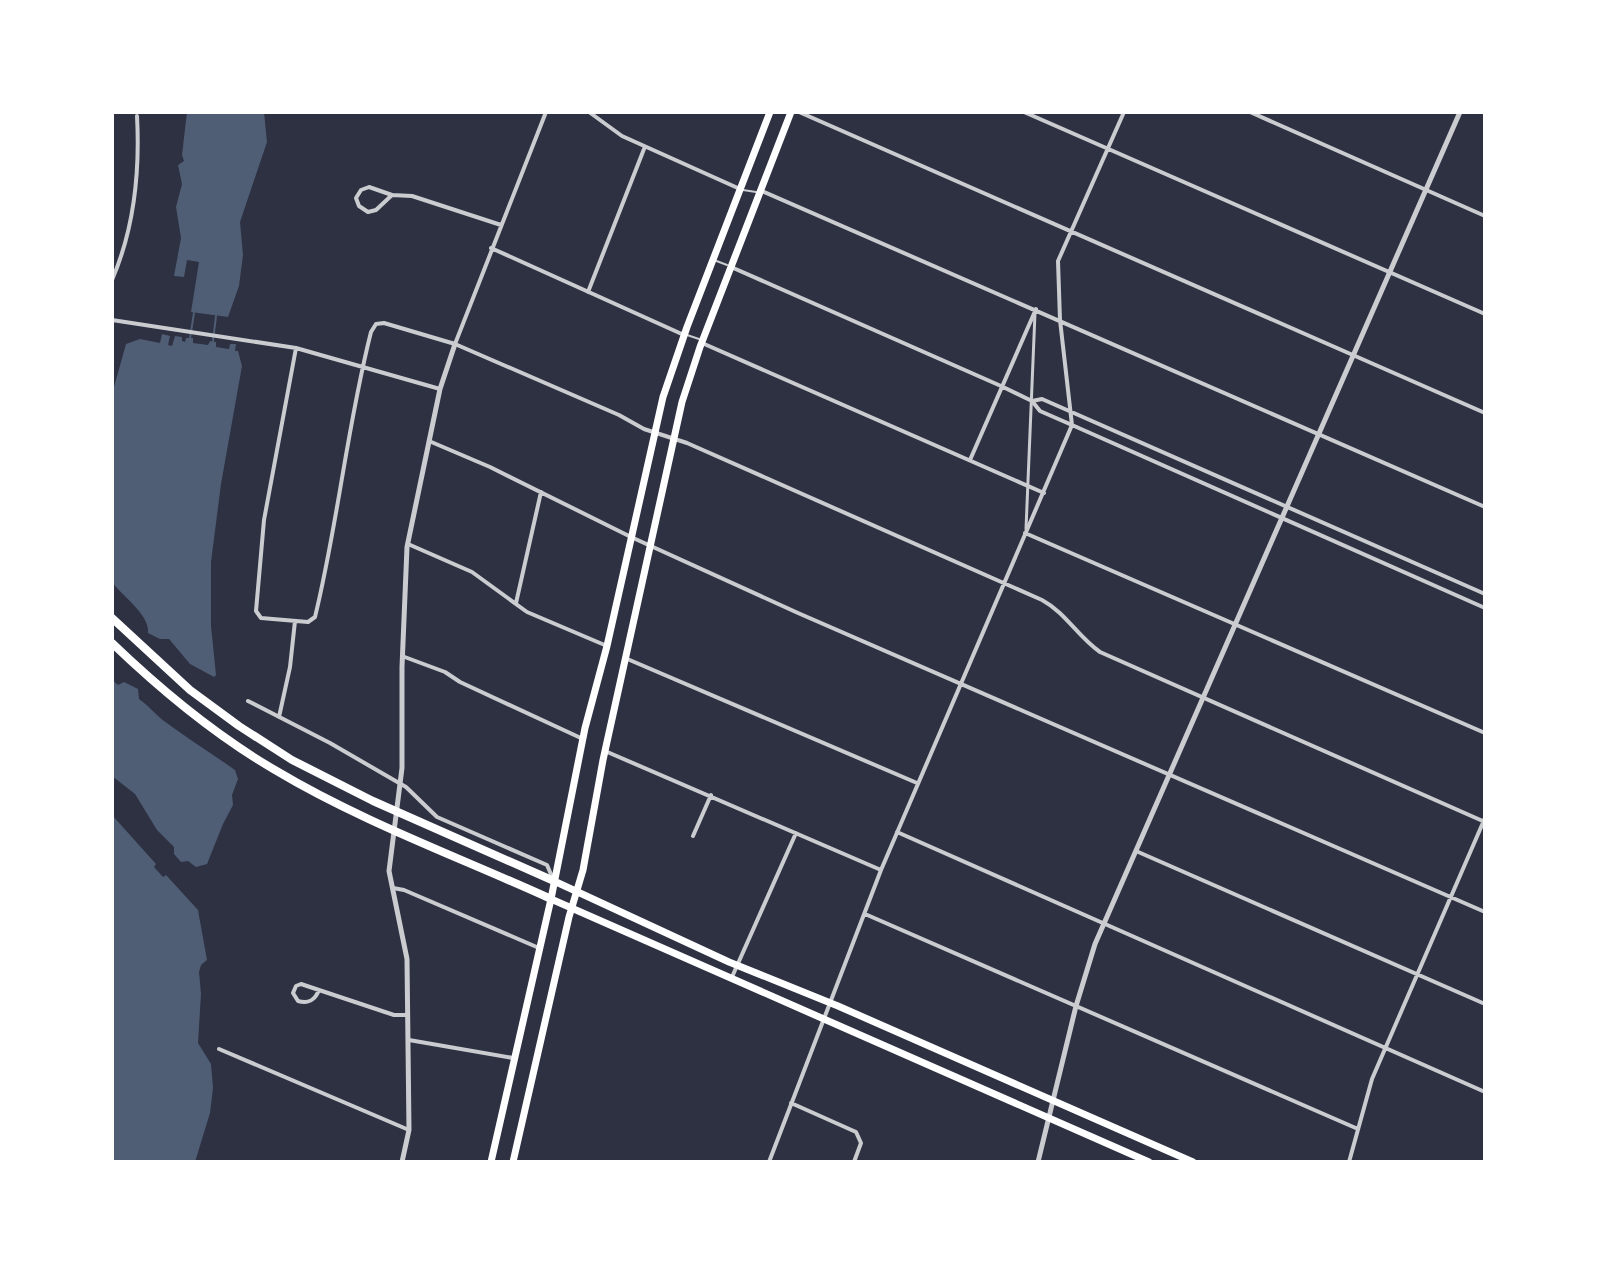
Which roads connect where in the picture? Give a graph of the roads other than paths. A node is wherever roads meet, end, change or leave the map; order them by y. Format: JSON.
{"nodes":[{"id":1,"x":546,"y":112,"type":"edge"},
{"id":2,"x":589,"y":112,"type":"edge"},
{"id":3,"x":770,"y":112,"type":"edge"},
{"id":4,"x":791,"y":112,"type":"edge"},
{"id":5,"x":799,"y":112,"type":"edge"},
{"id":6,"x":1024,"y":112,"type":"edge"},
{"id":7,"x":1124,"y":112,"type":"edge"},
{"id":8,"x":1250,"y":112,"type":"edge"},
{"id":9,"x":1460,"y":112,"type":"edge"},
{"id":10,"x":137,"y":116,"type":"dead end"},
{"id":11,"x":645,"y":148,"type":"junction"},
{"id":12,"x":1107,"y":149,"type":"junction"},
{"id":13,"x":740,"y":189,"type":"junction"},
{"id":14,"x":761,"y":190,"type":"junction"},
{"id":15,"x":1426,"y":190,"type":"junction"},
{"id":16,"x":392,"y":195,"type":"junction"},
{"id":17,"x":1485,"y":216,"type":"edge"},
{"id":18,"x":501,"y":225,"type":"junction"},
{"id":19,"x":1071,"y":231,"type":"junction"},
{"id":20,"x":491,"y":248,"type":"junction"},
{"id":21,"x":713,"y":260,"type":"junction"},
{"id":22,"x":731,"y":267,"type":"junction"},
{"id":23,"x":1389,"y":272,"type":"junction"},
{"id":24,"x":112,"y":280,"type":"edge"},
{"id":25,"x":588,"y":292,"type":"junction"},
{"id":26,"x":1036,"y":309,"type":"junction"},
{"id":27,"x":1485,"y":314,"type":"edge"},
{"id":28,"x":112,"y":320,"type":"edge"},
{"id":29,"x":1060,"y":320,"type":"junction"},
{"id":30,"x":684,"y":335,"type":"junction"},
{"id":31,"x":702,"y":343,"type":"junction"},
{"id":32,"x":455,"y":344,"type":"junction"},
{"id":33,"x":296,"y":348,"type":"junction"},
{"id":34,"x":1353,"y":355,"type":"junction"},
{"id":35,"x":362,"y":366,"type":"junction"},
{"id":36,"x":1001,"y":386,"type":"junction"},
{"id":37,"x":440,"y":389,"type":"junction"},
{"id":38,"x":1032,"y":401,"type":"junction"},
{"id":39,"x":1070,"y":412,"type":"junction"},
{"id":40,"x":1485,"y":413,"type":"edge"},
{"id":41,"x":1072,"y":425,"type":"junction"},
{"id":42,"x":654,"y":433,"type":"junction"},
{"id":43,"x":1318,"y":434,"type":"junction"},
{"id":44,"x":674,"y":438,"type":"junction"},
{"id":45,"x":429,"y":441,"type":"junction"},
{"id":46,"x":970,"y":460,"type":"junction"},
{"id":47,"x":1028,"y":485,"type":"junction"},
{"id":48,"x":541,"y":492,"type":"junction"},
{"id":49,"x":1044,"y":493,"type":"junction"},
{"id":50,"x":1287,"y":507,"type":"junction"},
{"id":51,"x":1485,"y":507,"type":"edge"},
{"id":52,"x":1282,"y":519,"type":"junction"},
{"id":53,"x":1321,"y":522,"type":"junction"},
{"id":54,"x":1025,"y":533,"type":"junction"},
{"id":55,"x":1316,"y":533,"type":"junction"},
{"id":56,"x":631,"y":537,"type":"junction"},
{"id":57,"x":1358,"y":538,"type":"junction"},
{"id":58,"x":407,"y":544,"type":"junction"},
{"id":59,"x":650,"y":545,"type":"junction"},
{"id":60,"x":1353,"y":550,"type":"junction"},
{"id":61,"x":1003,"y":584,"type":"junction"},
{"id":62,"x":1485,"y":594,"type":"edge"},
{"id":63,"x":516,"y":603,"type":"junction"},
{"id":64,"x":1485,"y":608,"type":"edge"},
{"id":65,"x":112,"y":618,"type":"edge"},
{"id":66,"x":295,"y":621,"type":"junction"},
{"id":67,"x":1235,"y":624,"type":"junction"},
{"id":68,"x":112,"y":643,"type":"edge"},
{"id":69,"x":607,"y":646,"type":"junction"},
{"id":70,"x":402,"y":656,"type":"junction"},
{"id":71,"x":625,"y":658,"type":"junction"},
{"id":72,"x":960,"y":684,"type":"junction"},
{"id":73,"x":1203,"y":698,"type":"junction"},
{"id":74,"x":248,"y":701,"type":"dead end"},
{"id":75,"x":279,"y":717,"type":"junction"},
{"id":76,"x":1485,"y":733,"type":"edge"},
{"id":77,"x":583,"y":739,"type":"junction"},
{"id":78,"x":605,"y":751,"type":"junction"},
{"id":79,"x":1168,"y":774,"type":"junction"},
{"id":80,"x":918,"y":783,"type":"junction"},
{"id":81,"x":401,"y":784,"type":"junction"},
{"id":82,"x":711,"y":795,"type":"junction"},
{"id":83,"x":1485,"y":820,"type":"edge"},
{"id":84,"x":897,"y":832,"type":"junction"},
{"id":85,"x":796,"y":833,"type":"junction"},
{"id":86,"x":693,"y":836,"type":"dead end"},
{"id":87,"x":1136,"y":851,"type":"junction"},
{"id":88,"x":881,"y":870,"type":"junction"},
{"id":89,"x":554,"y":881,"type":"junction"},
{"id":90,"x":391,"y":887,"type":"junction"},
{"id":91,"x":577,"y":891,"type":"junction"},
{"id":92,"x":1451,"y":897,"type":"junction"},
{"id":93,"x":551,"y":899,"type":"junction"},
{"id":94,"x":571,"y":908,"type":"junction"},
{"id":95,"x":1485,"y":912,"type":"edge"},
{"id":96,"x":864,"y":913,"type":"junction"},
{"id":97,"x":1103,"y":924,"type":"junction"},
{"id":98,"x":539,"y":948,"type":"junction"},
{"id":99,"x":737,"y":966,"type":"junction"},
{"id":100,"x":1416,"y":974,"type":"junction"},
{"id":101,"x":732,"y":979,"type":"junction"},
{"id":102,"x":319,"y":990,"type":"junction"},
{"id":103,"x":829,"y":1003,"type":"junction"},
{"id":104,"x":1485,"y":1004,"type":"edge"},
{"id":105,"x":1076,"y":1006,"type":"junction"},
{"id":106,"x":408,"y":1015,"type":"junction"},
{"id":107,"x":824,"y":1020,"type":"junction"},
{"id":108,"x":409,"y":1040,"type":"junction"},
{"id":109,"x":1385,"y":1048,"type":"junction"},
{"id":110,"x":219,"y":1049,"type":"dead end"},
{"id":111,"x":513,"y":1058,"type":"junction"},
{"id":112,"x":1485,"y":1092,"type":"edge"},
{"id":113,"x":1054,"y":1102,"type":"junction"},
{"id":114,"x":791,"y":1103,"type":"junction"},
{"id":115,"x":1049,"y":1118,"type":"junction"},
{"id":116,"x":1358,"y":1129,"type":"junction"},
{"id":117,"x":409,"y":1130,"type":"junction"},
{"id":118,"x":402,"y":1162,"type":"edge"},
{"id":119,"x":491,"y":1162,"type":"edge"},
{"id":120,"x":513,"y":1162,"type":"edge"},
{"id":121,"x":769,"y":1162,"type":"edge"},
{"id":122,"x":854,"y":1162,"type":"edge"},
{"id":123,"x":1038,"y":1162,"type":"edge"},
{"id":124,"x":1149,"y":1162,"type":"edge"},
{"id":125,"x":1193,"y":1162,"type":"edge"},
{"id":126,"x":1349,"y":1162,"type":"edge"}],
"edges":[{"from":1,"to":18,"type":"street"},
{"from":2,"to":11,"type":"street"},
{"from":3,"to":13,"type":"main road"},
{"from":4,"to":14,"type":"main road"},
{"from":5,"to":19,"type":"street"},
{"from":6,"to":12,"type":"street"},
{"from":7,"to":12,"type":"street"},
{"from":8,"to":15,"type":"street"},
{"from":9,"to":15,"type":"street"},
{"from":10,"to":24,"type":"street"},
{"from":11,"to":13,"type":"street"},
{"from":11,"to":25,"type":"street"},
{"from":12,"to":19,"type":"street"},
{"from":12,"to":23,"type":"street"},
{"from":13,"to":14,"type":"lane"},
{"from":13,"to":21,"type":"main road"},
{"from":14,"to":22,"type":"main road"},
{"from":14,"to":26,"type":"street"},
{"from":15,"to":17,"type":"street"},
{"from":15,"to":23,"type":"street"},
{"from":16,"to":16,"type":"street"},
{"from":16,"to":18,"type":"street"},
{"from":18,"to":20,"type":"street"},
{"from":19,"to":29,"type":"street"},
{"from":19,"to":34,"type":"street"},
{"from":20,"to":25,"type":"street"},
{"from":20,"to":32,"type":"street"},
{"from":21,"to":22,"type":"lane"},
{"from":21,"to":30,"type":"main road"},
{"from":22,"to":31,"type":"main road"},
{"from":22,"to":36,"type":"street"},
{"from":23,"to":27,"type":"street"},
{"from":23,"to":34,"type":"street"},
{"from":25,"to":30,"type":"street"},
{"from":26,"to":29,"type":"street"},
{"from":26,"to":36,"type":"street"},
{"from":26,"to":38,"type":"street"},
{"from":28,"to":33,"type":"street"},
{"from":29,"to":39,"type":"street"},
{"from":29,"to":43,"type":"street"},
{"from":30,"to":31,"type":"lane"},
{"from":30,"to":42,"type":"main road"},
{"from":31,"to":44,"type":"main road"},
{"from":31,"to":46,"type":"street"},
{"from":32,"to":35,"type":"street"},
{"from":32,"to":37,"type":"street"},
{"from":32,"to":42,"type":"street"},
{"from":33,"to":35,"type":"street"},
{"from":33,"to":66,"type":"street"},
{"from":34,"to":40,"type":"street"},
{"from":34,"to":43,"type":"street"},
{"from":35,"to":37,"type":"street"},
{"from":35,"to":66,"type":"street"},
{"from":36,"to":38,"type":"street"},
{"from":36,"to":46,"type":"street"},
{"from":37,"to":45,"type":"street"},
{"from":38,"to":39,"type":"street"},
{"from":38,"to":41,"type":"street"},
{"from":38,"to":47,"type":"street"},
{"from":39,"to":41,"type":"street"},
{"from":39,"to":50,"type":"street"},
{"from":41,"to":49,"type":"street"},
{"from":41,"to":52,"type":"street"},
{"from":42,"to":44,"type":"street"},
{"from":42,"to":56,"type":"main road"},
{"from":43,"to":50,"type":"street"},
{"from":43,"to":51,"type":"street"},
{"from":44,"to":59,"type":"main road"},
{"from":44,"to":61,"type":"street"},
{"from":45,"to":48,"type":"street"},
{"from":45,"to":58,"type":"street"},
{"from":46,"to":47,"type":"street"},
{"from":47,"to":49,"type":"street"},
{"from":47,"to":54,"type":"street"},
{"from":48,"to":56,"type":"street"},
{"from":48,"to":63,"type":"street"},
{"from":49,"to":54,"type":"street"},
{"from":50,"to":52,"type":"street"},
{"from":50,"to":53,"type":"street"},
{"from":52,"to":55,"type":"street"},
{"from":52,"to":67,"type":"street"},
{"from":53,"to":55,"type":"street"},
{"from":53,"to":57,"type":"street"},
{"from":54,"to":61,"type":"street"},
{"from":54,"to":67,"type":"street"},
{"from":55,"to":60,"type":"street"},
{"from":56,"to":59,"type":"street"},
{"from":56,"to":69,"type":"main road"},
{"from":57,"to":60,"type":"street"},
{"from":57,"to":62,"type":"street"},
{"from":58,"to":63,"type":"street"},
{"from":58,"to":70,"type":"street"},
{"from":59,"to":71,"type":"main road"},
{"from":59,"to":72,"type":"street"},
{"from":60,"to":64,"type":"street"},
{"from":61,"to":72,"type":"street"},
{"from":61,"to":73,"type":"street"},
{"from":63,"to":69,"type":"street"},
{"from":65,"to":89,"type":"highway"},
{"from":66,"to":75,"type":"street"},
{"from":67,"to":73,"type":"street"},
{"from":67,"to":76,"type":"street"},
{"from":68,"to":93,"type":"highway"},
{"from":69,"to":77,"type":"main road"},
{"from":70,"to":77,"type":"street"},
{"from":70,"to":81,"type":"street"},
{"from":71,"to":78,"type":"main road"},
{"from":71,"to":80,"type":"street"},
{"from":72,"to":79,"type":"street"},
{"from":72,"to":80,"type":"street"},
{"from":73,"to":79,"type":"street"},
{"from":73,"to":83,"type":"street"},
{"from":74,"to":75,"type":"street"},
{"from":75,"to":81,"type":"street"},
{"from":77,"to":89,"type":"main road"},
{"from":78,"to":82,"type":"street"},
{"from":78,"to":91,"type":"main road"},
{"from":79,"to":87,"type":"street"},
{"from":79,"to":92,"type":"street"},
{"from":80,"to":84,"type":"street"},
{"from":81,"to":89,"type":"street"},
{"from":81,"to":90,"type":"street"},
{"from":82,"to":85,"type":"street"},
{"from":82,"to":86,"type":"street"},
{"from":83,"to":92,"type":"street"},
{"from":84,"to":88,"type":"street"},
{"from":84,"to":97,"type":"street"},
{"from":85,"to":88,"type":"street"},
{"from":85,"to":99,"type":"street"},
{"from":87,"to":97,"type":"street"},
{"from":87,"to":100,"type":"street"},
{"from":88,"to":96,"type":"street"},
{"from":89,"to":91,"type":"main road"},
{"from":89,"to":93,"type":"main road"},
{"from":90,"to":98,"type":"street"},
{"from":90,"to":106,"type":"street"},
{"from":91,"to":94,"type":"main road"},
{"from":91,"to":99,"type":"main road"},
{"from":92,"to":95,"type":"street"},
{"from":92,"to":100,"type":"street"},
{"from":93,"to":94,"type":"main road"},
{"from":93,"to":98,"type":"main road"},
{"from":94,"to":101,"type":"main road"},
{"from":94,"to":120,"type":"main road"},
{"from":96,"to":103,"type":"street"},
{"from":96,"to":105,"type":"street"},
{"from":97,"to":105,"type":"street"},
{"from":97,"to":109,"type":"street"},
{"from":98,"to":111,"type":"main road"},
{"from":99,"to":101,"type":"street"},
{"from":99,"to":103,"type":"main road"},
{"from":100,"to":104,"type":"street"},
{"from":100,"to":109,"type":"street"},
{"from":101,"to":107,"type":"main road"},
{"from":102,"to":102,"type":"street"},
{"from":102,"to":106,"type":"street"},
{"from":103,"to":107,"type":"street"},
{"from":103,"to":113,"type":"main road"},
{"from":105,"to":113,"type":"street"},
{"from":105,"to":116,"type":"street"},
{"from":106,"to":108,"type":"street"},
{"from":107,"to":114,"type":"street"},
{"from":107,"to":115,"type":"main road"},
{"from":108,"to":111,"type":"street"},
{"from":108,"to":117,"type":"street"},
{"from":109,"to":112,"type":"street"},
{"from":109,"to":116,"type":"street"},
{"from":110,"to":117,"type":"street"},
{"from":111,"to":119,"type":"main road"},
{"from":113,"to":115,"type":"street"},
{"from":113,"to":125,"type":"main road"},
{"from":114,"to":121,"type":"street"},
{"from":114,"to":122,"type":"street"},
{"from":115,"to":123,"type":"street"},
{"from":115,"to":124,"type":"main road"},
{"from":116,"to":126,"type":"street"},
{"from":117,"to":118,"type":"street"}]}
